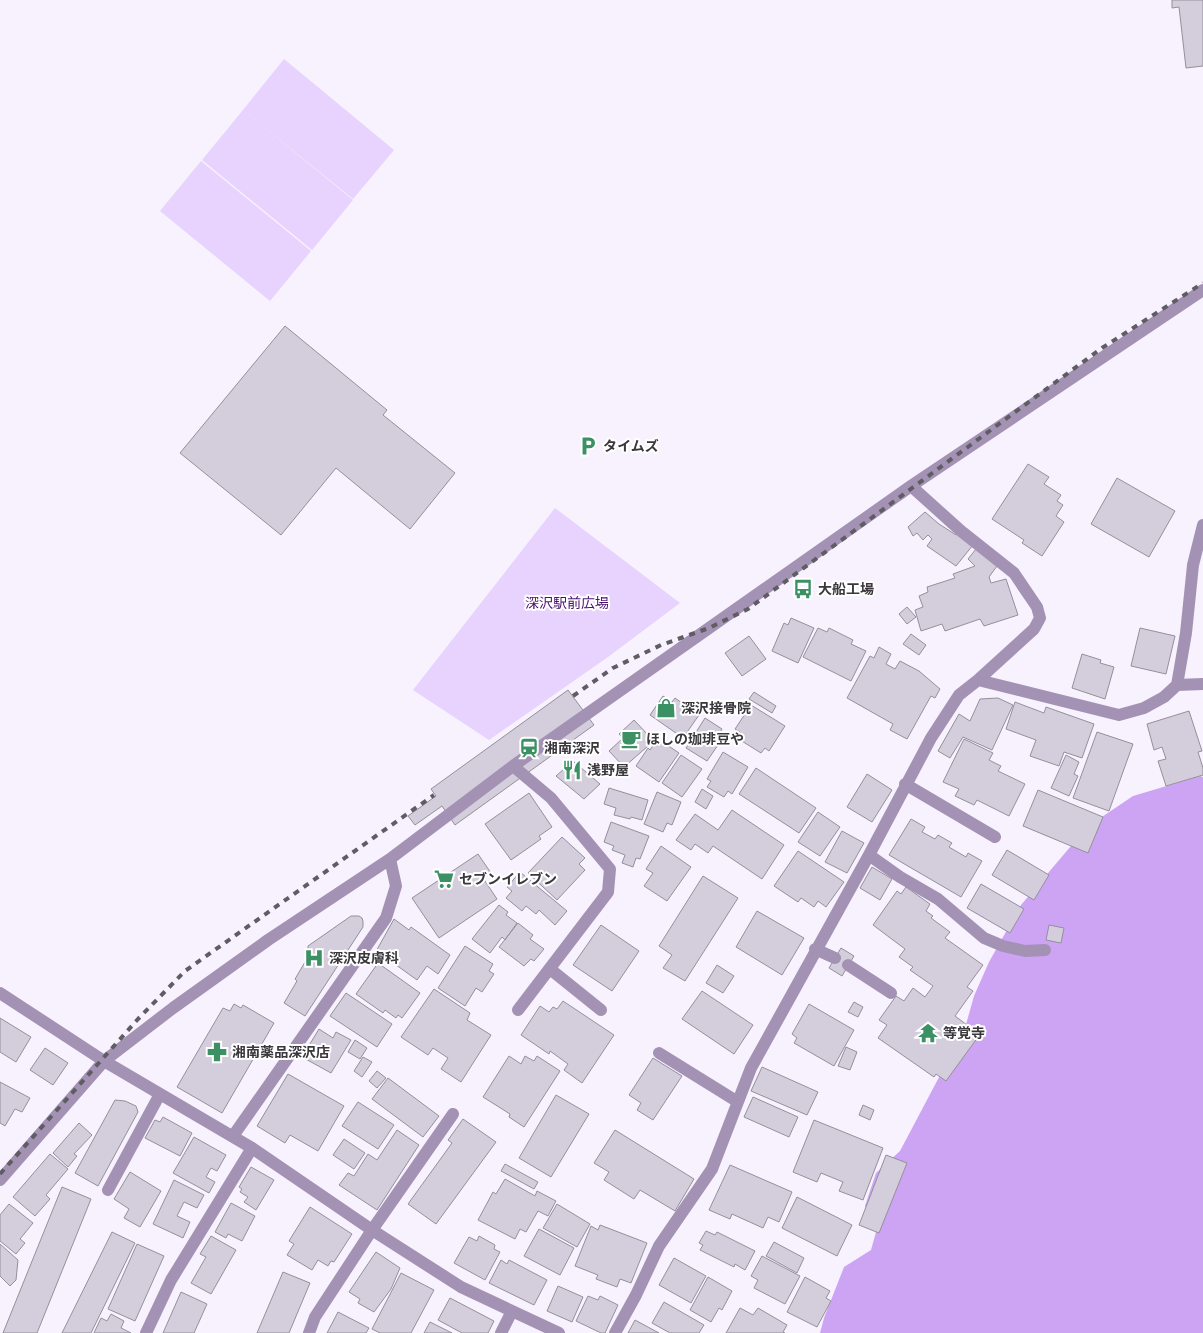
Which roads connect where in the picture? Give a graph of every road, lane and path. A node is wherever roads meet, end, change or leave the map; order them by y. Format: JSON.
{"nodes":[{"id":1,"x":1203,"y":290,"type":"edge"},
{"id":2,"x":911,"y":486,"type":"junction"},
{"id":3,"x":1203,"y":525,"type":"edge"},
{"id":4,"x":978,"y":680,"type":"junction"},
{"id":5,"x":1203,"y":684,"type":"edge"},
{"id":6,"x":1177,"y":685,"type":"junction"},
{"id":7,"x":514,"y":766,"type":"junction"},
{"id":8,"x":905,"y":784,"type":"junction"},
{"id":9,"x":995,"y":837,"type":"dead end"},
{"id":10,"x":869,"y":855,"type":"junction"},
{"id":11,"x":390,"y":859,"type":"junction"},
{"id":12,"x":816,"y":950,"type":"junction"},
{"id":13,"x":1045,"y":950,"type":"dead end"},
{"id":14,"x":835,"y":958,"type":"dead end"},
{"id":15,"x":848,"y":965,"type":"dead end"},
{"id":16,"x":550,"y":969,"type":"junction"},
{"id":17,"x":0,"y":993,"type":"edge"},
{"id":18,"x":891,"y":993,"type":"dead end"},
{"id":19,"x":518,"y":1010,"type":"dead end"},
{"id":20,"x":601,"y":1010,"type":"dead end"},
{"id":21,"x":659,"y":1053,"type":"dead end"},
{"id":22,"x":104,"y":1061,"type":"junction"},
{"id":23,"x":160,"y":1094,"type":"junction"},
{"id":24,"x":738,"y":1102,"type":"junction"},
{"id":25,"x":453,"y":1114,"type":"dead end"},
{"id":26,"x":233,"y":1136,"type":"junction"},
{"id":27,"x":252,"y":1148,"type":"junction"},
{"id":28,"x":0,"y":1180,"type":"edge"},
{"id":29,"x":108,"y":1190,"type":"dead end"},
{"id":30,"x":372,"y":1230,"type":"junction"},
{"id":31,"x":512,"y":1311,"type":"junction"},
{"id":32,"x":146,"y":1333,"type":"edge"},
{"id":33,"x":309,"y":1333,"type":"edge"},
{"id":34,"x":501,"y":1333,"type":"edge"},
{"id":35,"x":559,"y":1333,"type":"edge"},
{"id":36,"x":615,"y":1333,"type":"edge"}],
"edges":[{"from":1,"to":2,"type":"street"},
{"from":2,"to":4,"type":"street"},
{"from":2,"to":7,"type":"street"},
{"from":3,"to":6,"type":"street"},
{"from":4,"to":6,"type":"street"},
{"from":4,"to":8,"type":"street"},
{"from":5,"to":6,"type":"street"},
{"from":7,"to":11,"type":"street"},
{"from":7,"to":16,"type":"street"},
{"from":8,"to":9,"type":"street"},
{"from":8,"to":10,"type":"street"},
{"from":10,"to":12,"type":"street"},
{"from":10,"to":13,"type":"street"},
{"from":11,"to":22,"type":"street"},
{"from":11,"to":26,"type":"street"},
{"from":12,"to":14,"type":"street"},
{"from":12,"to":24,"type":"street"},
{"from":15,"to":18,"type":"street"},
{"from":16,"to":19,"type":"street"},
{"from":16,"to":20,"type":"street"},
{"from":17,"to":22,"type":"street"},
{"from":21,"to":24,"type":"street"},
{"from":22,"to":23,"type":"street"},
{"from":22,"to":28,"type":"street"},
{"from":23,"to":26,"type":"street"},
{"from":23,"to":29,"type":"street"},
{"from":24,"to":36,"type":"street"},
{"from":25,"to":30,"type":"street"},
{"from":26,"to":27,"type":"street"},
{"from":27,"to":30,"type":"street"},
{"from":27,"to":32,"type":"street"},
{"from":30,"to":31,"type":"street"},
{"from":30,"to":33,"type":"street"},
{"from":31,"to":34,"type":"street"},
{"from":31,"to":35,"type":"street"}]}
